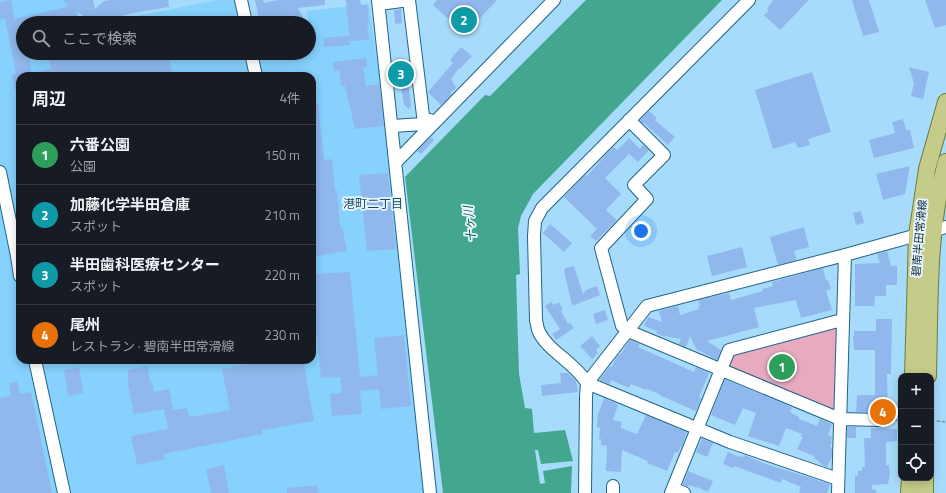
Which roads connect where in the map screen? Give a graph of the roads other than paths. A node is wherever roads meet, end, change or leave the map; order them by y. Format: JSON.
{"nodes":[{"id":1,"x":241,"y":0,"type":"edge"},
{"id":2,"x":409,"y":0,"type":"edge"},
{"id":3,"x":554,"y":0,"type":"edge"},
{"id":4,"x":749,"y":0,"type":"edge"},
{"id":5,"x":379,"y":2,"type":"edge"},
{"id":6,"x":244,"y":16,"type":"edge"},
{"id":7,"x":253,"y":60,"type":"edge"},
{"id":8,"x":255,"y":72,"type":"edge"},
{"id":9,"x":946,"y":102,"type":"edge"},
{"id":10,"x":629,"y":120,"type":"junction"},
{"id":11,"x":392,"y":126,"type":"junction"},
{"id":12,"x":424,"y":128,"type":"junction"},
{"id":13,"x":396,"y":162,"type":"junction"},
{"id":14,"x":946,"y":162,"type":"edge"},
{"id":15,"x":0,"y":172,"type":"edge"},
{"id":16,"x":940,"y":228,"type":"edge"},
{"id":17,"x":917,"y":235,"type":"junction"},
{"id":18,"x":16,"y":251,"type":"edge"},
{"id":19,"x":845,"y":255,"type":"junction"},
{"id":20,"x":842,"y":320,"type":"junction"},
{"id":21,"x":628,"y":331,"type":"junction"},
{"id":22,"x":36,"y":364,"type":"edge"},
{"id":23,"x":722,"y":369,"type":"junction"},
{"id":24,"x":913,"y":373,"type":"edge"},
{"id":25,"x":928,"y":373,"type":"edge"},
{"id":26,"x":587,"y":383,"type":"junction"},
{"id":27,"x":840,"y":419,"type":"junction"},
{"id":28,"x":879,"y":420,"type":"dead end"},
{"id":29,"x":696,"y":429,"type":"junction"},
{"id":30,"x":838,"y":479,"type":"junction"},
{"id":31,"x":910,"y":481,"type":"edge"},
{"id":32,"x":925,"y":481,"type":"edge"},
{"id":33,"x":672,"y":491,"type":"edge"},
{"id":34,"x":64,"y":493,"type":"edge"},
{"id":35,"x":430,"y":493,"type":"edge"},
{"id":36,"x":585,"y":493,"type":"edge"},
{"id":37,"x":684,"y":493,"type":"edge"},
{"id":38,"x":838,"y":493,"type":"edge"},
{"id":39,"x":909,"y":493,"type":"edge"},
{"id":40,"x":925,"y":493,"type":"edge"}],
"edges":[{"from":1,"to":6,"type":"street"},
{"from":2,"to":5,"type":"street"},
{"from":2,"to":12,"type":"street"},
{"from":3,"to":12,"type":"street"},
{"from":4,"to":10,"type":"street"},
{"from":5,"to":11,"type":"street"},
{"from":7,"to":8,"type":"street"},
{"from":9,"to":17,"type":"main road","name":"碧南半田常滑線"},
{"from":10,"to":21,"type":"street"},
{"from":10,"to":26,"type":"street"},
{"from":11,"to":12,"type":"street"},
{"from":11,"to":13,"type":"street"},
{"from":12,"to":13,"type":"street"},
{"from":13,"to":35,"type":"street"},
{"from":14,"to":16,"type":"main road","name":"碧南半田常滑線"},
{"from":15,"to":18,"type":"street"},
{"from":16,"to":17,"type":"street"},
{"from":16,"to":25,"type":"main road","name":"碧南半田常滑線"},
{"from":17,"to":19,"type":"street"},
{"from":17,"to":24,"type":"main road","name":"碧南半田常滑線"},
{"from":19,"to":20,"type":"street"},
{"from":19,"to":21,"type":"street"},
{"from":20,"to":23,"type":"street"},
{"from":20,"to":27,"type":"street"},
{"from":21,"to":23,"type":"street"},
{"from":21,"to":26,"type":"street"},
{"from":22,"to":34,"type":"street"},
{"from":23,"to":27,"type":"street"},
{"from":23,"to":29,"type":"street"},
{"from":26,"to":29,"type":"street"},
{"from":26,"to":36,"type":"street"},
{"from":27,"to":28,"type":"street"},
{"from":27,"to":30,"type":"street"},
{"from":29,"to":30,"type":"street"},
{"from":29,"to":33,"type":"street"},
{"from":30,"to":38,"type":"street"},
{"from":31,"to":39,"type":"main road"},
{"from":32,"to":40,"type":"main road"},
{"from":33,"to":37,"type":"street"}]}
